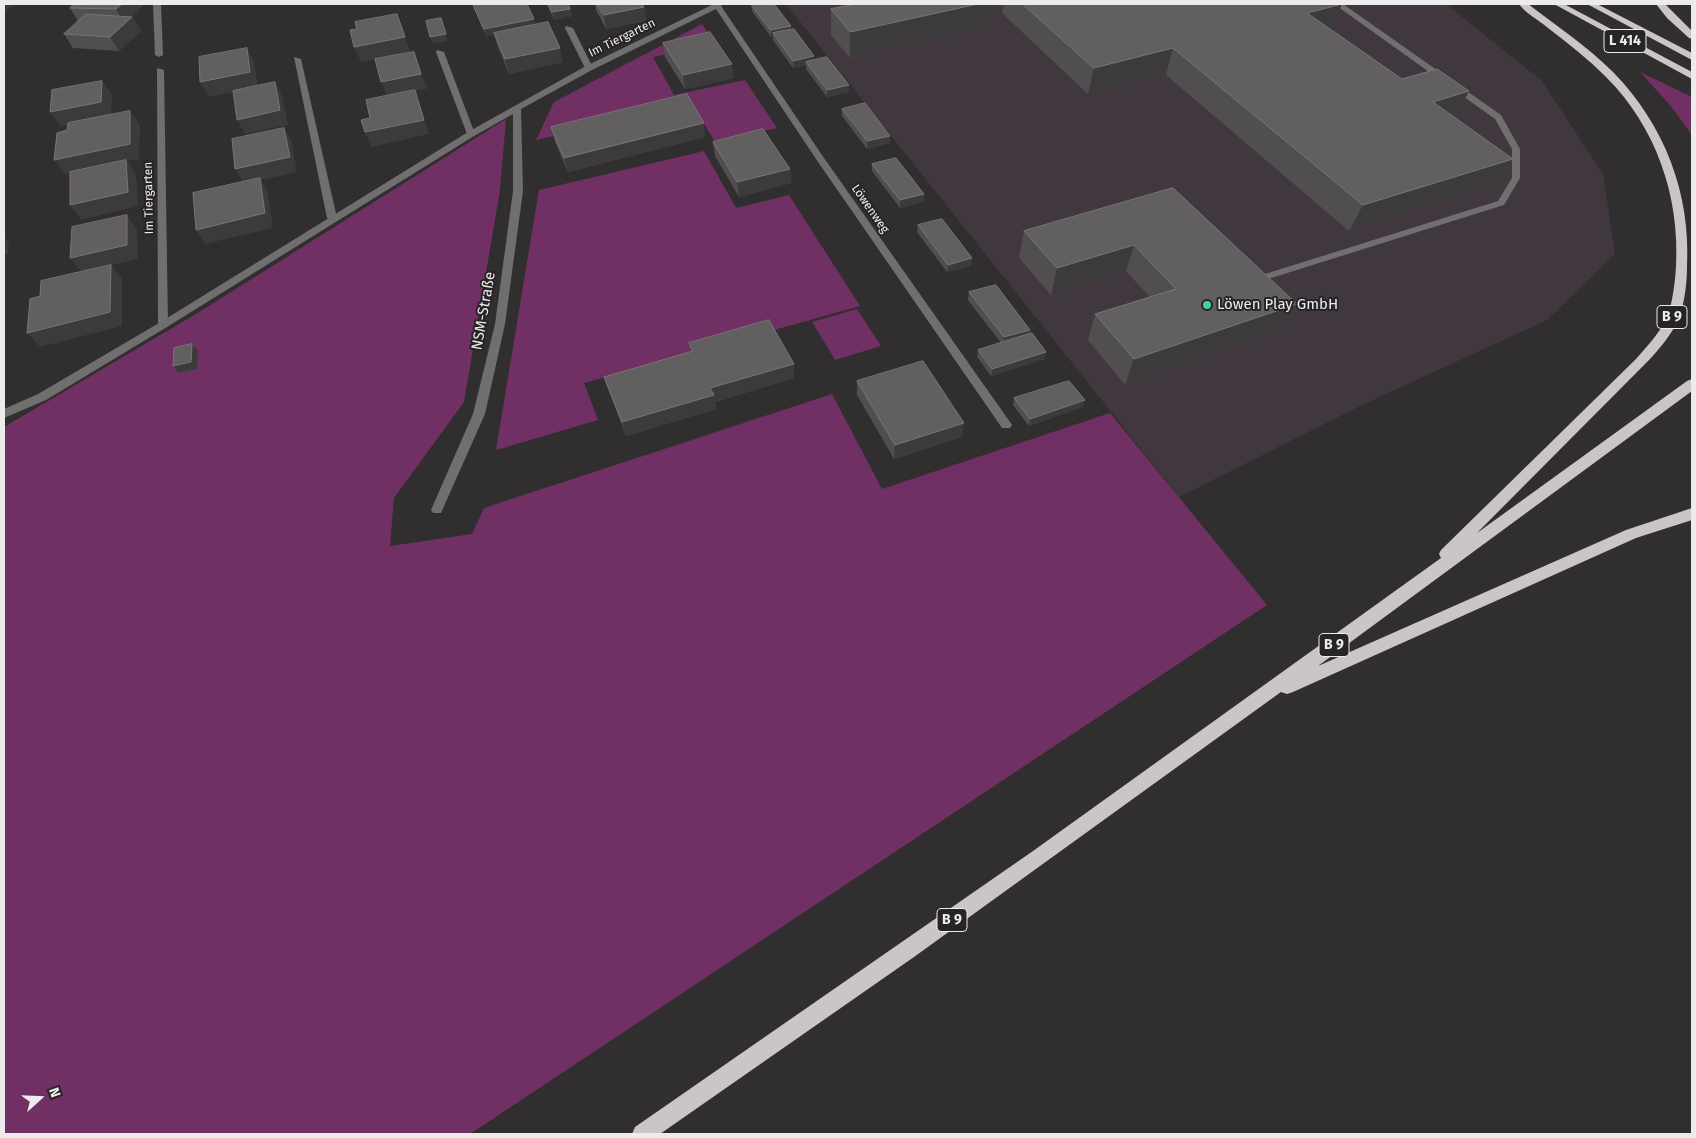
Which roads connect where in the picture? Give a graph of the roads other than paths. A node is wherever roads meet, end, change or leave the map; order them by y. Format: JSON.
{"nodes":[{"id":1,"x":157,"y":4,"type":"edge"},
{"id":2,"x":718,"y":4,"type":"edge"},
{"id":3,"x":1338,"y":4,"type":"edge"},
{"id":4,"x":1523,"y":4,"type":"edge"},
{"id":5,"x":1558,"y":4,"type":"edge"},
{"id":6,"x":1591,"y":4,"type":"edge"},
{"id":7,"x":1660,"y":4,"type":"edge"},
{"id":8,"x":569,"y":28,"type":"dead end"},
{"id":9,"x":1692,"y":36,"type":"edge"},
{"id":10,"x":440,"y":52,"type":"dead end"},
{"id":11,"x":159,"y":55,"type":"dead end"},
{"id":12,"x":1692,"y":57,"type":"edge"},
{"id":13,"x":297,"y":59,"type":"dead end"},
{"id":14,"x":588,"y":68,"type":"junction"},
{"id":15,"x":160,"y":70,"type":"dead end"},
{"id":16,"x":1692,"y":76,"type":"edge"},
{"id":17,"x":517,"y":108,"type":"junction"},
{"id":18,"x":471,"y":134,"type":"junction"},
{"id":19,"x":332,"y":218,"type":"junction"},
{"id":20,"x":1268,"y":276,"type":"edge"},
{"id":21,"x":163,"y":325,"type":"junction"},
{"id":22,"x":1692,"y":384,"type":"edge"},
{"id":23,"x":4,"y":414,"type":"edge"},
{"id":24,"x":1006,"y":425,"type":"dead end"},
{"id":25,"x":436,"y":510,"type":"dead end"},
{"id":26,"x":1692,"y":514,"type":"edge"},
{"id":27,"x":1409,"y":590,"type":"junction"},
{"id":28,"x":1258,"y":699,"type":"junction"},
{"id":29,"x":642,"y":1134,"type":"edge"}],
"edges":[{"from":1,"to":11,"type":"street"},
{"from":2,"to":14,"type":"street","name":"Im Tiergarten"},
{"from":2,"to":24,"type":"street","name":"Löwenweg"},
{"from":3,"to":20,"type":"street"},
{"from":4,"to":27,"type":"highway","number":"B 9"},
{"from":5,"to":16,"type":"highway","number":"L 414"},
{"from":6,"to":12,"type":"highway","number":"L 414"},
{"from":7,"to":9,"type":"highway"},
{"from":8,"to":14,"type":"street","name":"Im Tiergarten"},
{"from":10,"to":18,"type":"street"},
{"from":13,"to":19,"type":"street"},
{"from":14,"to":17,"type":"street","name":"Im Tiergarten"},
{"from":15,"to":21,"type":"street","name":"Im Tiergarten"},
{"from":17,"to":18,"type":"street","name":"Im Tiergarten"},
{"from":17,"to":25,"type":"street","name":"NSM-Straße"},
{"from":18,"to":19,"type":"street","name":"Im Tiergarten"},
{"from":19,"to":21,"type":"street","name":"Im Tiergarten"},
{"from":21,"to":23,"type":"street","name":"Im Tiergarten"},
{"from":22,"to":27,"type":"highway","number":"B 9"},
{"from":26,"to":28,"type":"highway","number":"B 9"},
{"from":27,"to":28,"type":"highway","number":"B 9"},
{"from":28,"to":29,"type":"highway","number":"B 9"}]}
